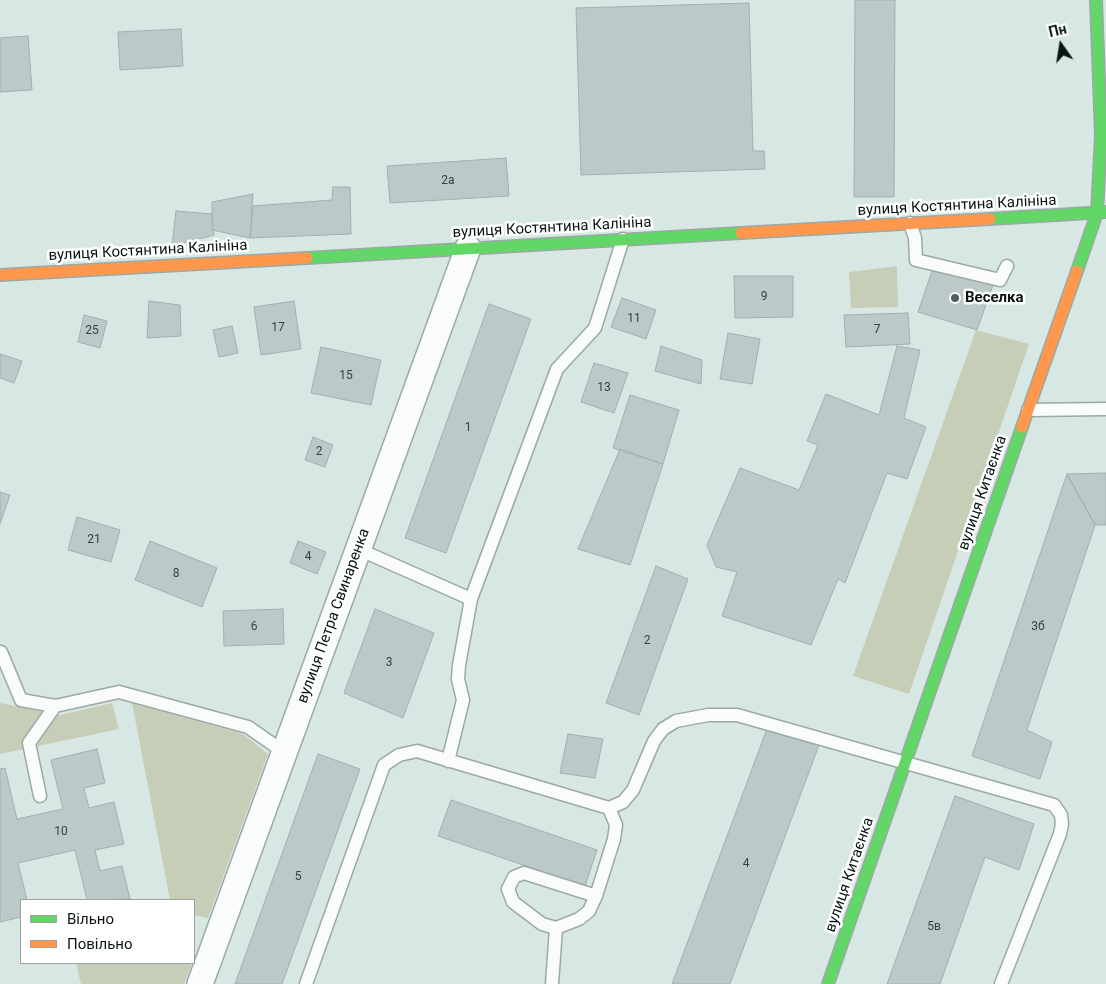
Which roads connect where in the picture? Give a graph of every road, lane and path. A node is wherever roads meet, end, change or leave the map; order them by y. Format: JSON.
{"nodes":[{"id":1,"x":1096,"y":0,"type":"edge"},
{"id":2,"x":1102,"y":212,"type":"edge"},
{"id":3,"x":910,"y":224,"type":"junction"},
{"id":4,"x":623,"y":239,"type":"junction"},
{"id":5,"x":468,"y":248,"type":"junction"},
{"id":6,"x":1007,"y":266,"type":"dead end"},
{"id":7,"x":0,"y":275,"type":"edge"},
{"id":8,"x":1106,"y":409,"type":"edge"},
{"id":9,"x":1028,"y":410,"type":"junction"},
{"id":10,"x":358,"y":549,"type":"junction"},
{"id":11,"x":471,"y":599,"type":"junction"},
{"id":12,"x":1,"y":652,"type":"dead end"},
{"id":13,"x":55,"y":706,"type":"junction"},
{"id":14,"x":284,"y":752,"type":"junction"},
{"id":15,"x":448,"y":761,"type":"junction"},
{"id":16,"x":906,"y":761,"type":"junction"},
{"id":17,"x":40,"y":796,"type":"dead end"},
{"id":18,"x":609,"y":808,"type":"junction"},
{"id":19,"x":596,"y":896,"type":"junction"},
{"id":20,"x":556,"y":928,"type":"junction"},
{"id":21,"x":200,"y":984,"type":"edge"},
{"id":22,"x":306,"y":984,"type":"edge"},
{"id":23,"x":552,"y":984,"type":"edge"},
{"id":24,"x":828,"y":984,"type":"edge"},
{"id":25,"x":1001,"y":984,"type":"edge"}],
"edges":[{"from":1,"to":2,"type":"street","name":"вулиця Китаєнка"},
{"from":2,"to":3,"type":"street","name":"вулиця Костянтина Калініна"},
{"from":2,"to":9,"type":"street","name":"вулиця Китаєнка"},
{"from":3,"to":4,"type":"street","name":"вулиця Костянтина Калініна"},
{"from":3,"to":6,"type":"lane"},
{"from":4,"to":5,"type":"street","name":"вулиця Костянтина Калініна"},
{"from":4,"to":11,"type":"lane"},
{"from":5,"to":7,"type":"street","name":"вулиця Костянтина Калініна"},
{"from":5,"to":10,"type":"street","name":"вулиця Петра Свинаренка"},
{"from":8,"to":9,"type":"lane"},
{"from":9,"to":16,"type":"street","name":"вулиця Китаєнка"},
{"from":10,"to":11,"type":"lane"},
{"from":10,"to":14,"type":"street","name":"вулиця Петра Свинаренка"},
{"from":11,"to":15,"type":"lane"},
{"from":12,"to":13,"type":"lane"},
{"from":13,"to":14,"type":"lane"},
{"from":13,"to":17,"type":"lane"},
{"from":14,"to":21,"type":"street","name":"вулиця Петра Свинаренка"},
{"from":15,"to":18,"type":"lane"},
{"from":15,"to":22,"type":"lane"},
{"from":16,"to":18,"type":"lane"},
{"from":16,"to":24,"type":"street","name":"вулиця Китаєнка"},
{"from":16,"to":25,"type":"lane"},
{"from":18,"to":19,"type":"lane"},
{"from":19,"to":20,"type":"lane"},
{"from":19,"to":20,"type":"lane"},
{"from":20,"to":23,"type":"lane"}]}
